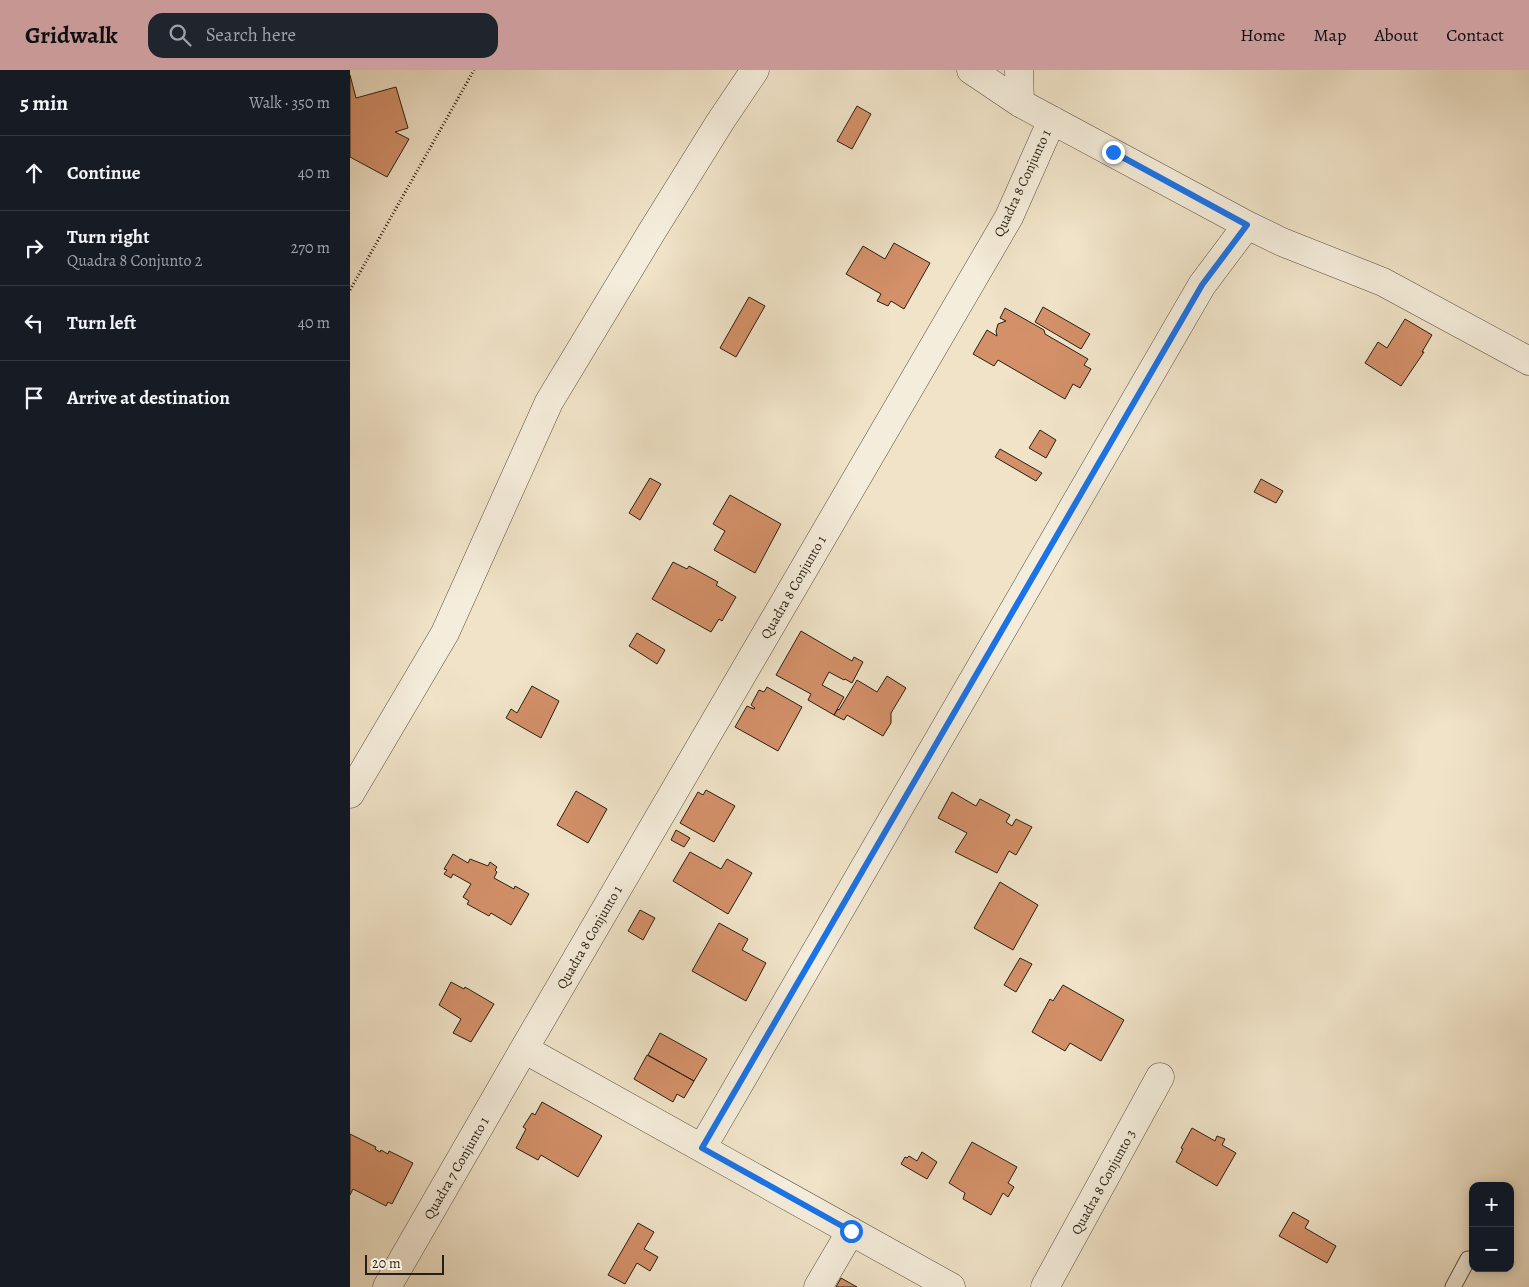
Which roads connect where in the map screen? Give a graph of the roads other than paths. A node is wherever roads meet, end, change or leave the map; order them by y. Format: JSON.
{"nodes":[{"id":1,"x":755,"y":70,"type":"edge"},
{"id":2,"x":971,"y":70,"type":"edge"},
{"id":3,"x":1019,"y":70,"type":"edge"},
{"id":4,"x":1020,"y":103,"type":"junction"},
{"id":5,"x":1052,"y":120,"type":"junction"},
{"id":6,"x":1247,"y":225,"type":"junction"},
{"id":7,"x":1529,"y":361,"type":"edge"},
{"id":8,"x":350,"y":794,"type":"edge"},
{"id":9,"x":524,"y":1049,"type":"junction"},
{"id":10,"x":1160,"y":1077,"type":"dead end"},
{"id":11,"x":702,"y":1148,"type":"junction"},
{"id":12,"x":851,"y":1231,"type":"junction"},
{"id":13,"x":1468,"y":1258,"type":"dead end"},
{"id":14,"x":387,"y":1287,"type":"edge"},
{"id":15,"x":818,"y":1287,"type":"edge"},
{"id":16,"x":951,"y":1287,"type":"edge"},
{"id":17,"x":1045,"y":1287,"type":"edge"},
{"id":18,"x":1453,"y":1287,"type":"edge"}],
"edges":[{"from":1,"to":8,"type":"street"},
{"from":2,"to":4,"type":"street"},
{"from":3,"to":4,"type":"street"},
{"from":4,"to":5,"type":"street"},
{"from":5,"to":6,"type":"street"},
{"from":5,"to":9,"type":"street","name":"Quadra 8 Conjunto 1"},
{"from":6,"to":7,"type":"street"},
{"from":6,"to":11,"type":"street"},
{"from":9,"to":11,"type":"street"},
{"from":9,"to":14,"type":"street","name":"Quadra 7 Conjunto 1"},
{"from":10,"to":17,"type":"street","name":"Quadra 8 Conjunto 3"},
{"from":11,"to":12,"type":"street"},
{"from":12,"to":15,"type":"street"},
{"from":12,"to":16,"type":"street"},
{"from":13,"to":18,"type":"lane"}]}
